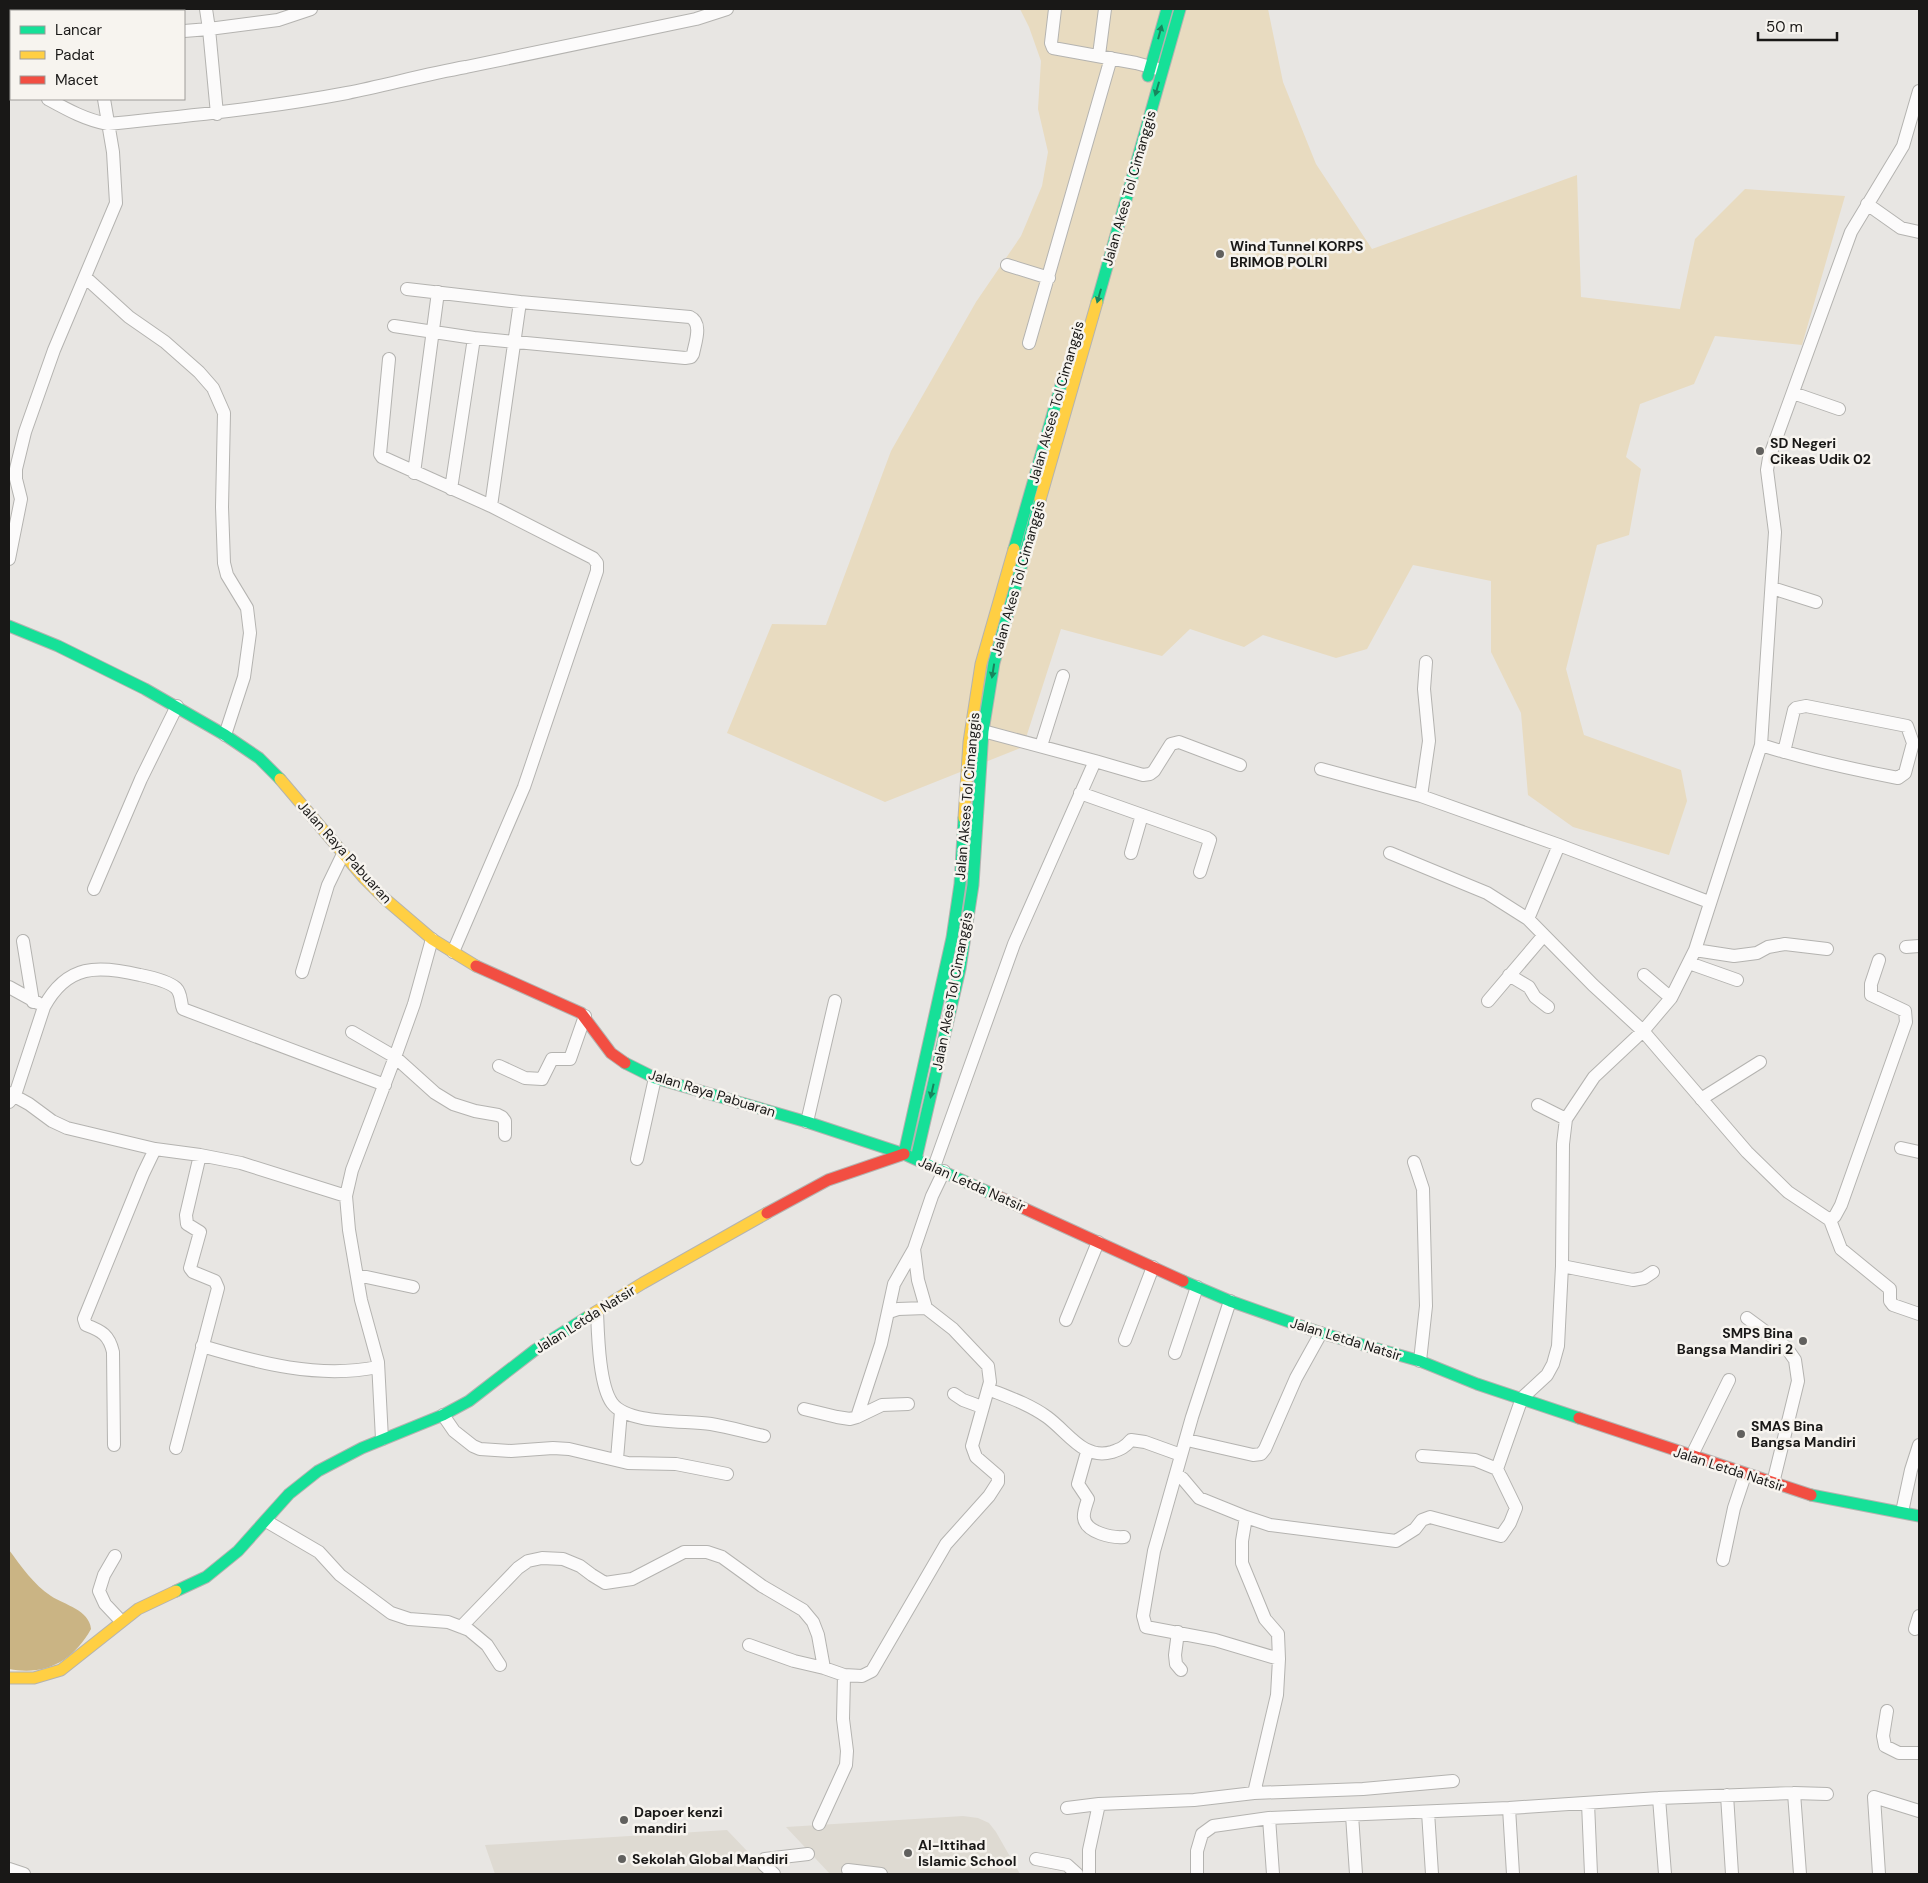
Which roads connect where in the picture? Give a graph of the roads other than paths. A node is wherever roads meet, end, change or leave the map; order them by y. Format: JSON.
{"nodes":[{"id":1,"x":206,"y":9,"type":"edge"},
{"id":2,"x":311,"y":9,"type":"edge"},
{"id":3,"x":727,"y":9,"type":"edge"},
{"id":4,"x":1055,"y":9,"type":"edge"},
{"id":5,"x":1105,"y":9,"type":"edge"},
{"id":6,"x":1166,"y":9,"type":"edge"},
{"id":7,"x":1180,"y":9,"type":"edge"},
{"id":8,"x":209,"y":29,"type":"junction"},
{"id":9,"x":185,"y":31,"type":"edge"},
{"id":10,"x":1105,"y":56,"type":"junction"},
{"id":11,"x":1157,"y":69,"type":"junction"},
{"id":12,"x":1146,"y":86,"type":"dead end"},
{"id":13,"x":1919,"y":91,"type":"edge"},
{"id":14,"x":50,"y":100,"type":"edge"},
{"id":15,"x":104,"y":100,"type":"edge"},
{"id":16,"x":217,"y":114,"type":"junction"},
{"id":17,"x":108,"y":124,"type":"junction"},
{"id":18,"x":1867,"y":204,"type":"junction"},
{"id":19,"x":1919,"y":232,"type":"edge"},
{"id":20,"x":1007,"y":265,"type":"dead end"},
{"id":21,"x":85,"y":277,"type":"junction"},
{"id":22,"x":1049,"y":278,"type":"junction"},
{"id":23,"x":407,"y":289,"type":"dead end"},
{"id":24,"x":438,"y":292,"type":"junction"},
{"id":25,"x":520,"y":302,"type":"junction"},
{"id":26,"x":394,"y":326,"type":"dead end"},
{"id":27,"x":1077,"y":330,"type":"dead end"},
{"id":28,"x":433,"y":332,"type":"junction"},
{"id":29,"x":474,"y":338,"type":"junction"},
{"id":30,"x":515,"y":342,"type":"junction"},
{"id":31,"x":1029,"y":343,"type":"dead end"},
{"id":32,"x":389,"y":359,"type":"dead end"},
{"id":33,"x":1793,"y":393,"type":"junction"},
{"id":34,"x":1839,"y":409,"type":"dead end"},
{"id":35,"x":414,"y":473,"type":"junction"},
{"id":36,"x":12,"y":478,"type":"edge"},
{"id":37,"x":451,"y":489,"type":"junction"},
{"id":38,"x":491,"y":506,"type":"junction"},
{"id":39,"x":9,"y":559,"type":"edge"},
{"id":40,"x":1772,"y":588,"type":"junction"},
{"id":41,"x":1816,"y":602,"type":"dead end"},
{"id":42,"x":9,"y":626,"type":"edge"},
{"id":43,"x":1426,"y":662,"type":"dead end"},
{"id":44,"x":1063,"y":676,"type":"dead end"},
{"id":45,"x":177,"y":706,"type":"junction"},
{"id":46,"x":983,"y":731,"type":"junction"},
{"id":47,"x":225,"y":736,"type":"junction"},
{"id":48,"x":1761,"y":745,"type":"junction"},
{"id":49,"x":1041,"y":746,"type":"junction"},
{"id":50,"x":1784,"y":752,"type":"junction"},
{"id":51,"x":1094,"y":761,"type":"junction"},
{"id":52,"x":1240,"y":765,"type":"dead end"},
{"id":53,"x":1321,"y":769,"type":"dead end"},
{"id":54,"x":1080,"y":793,"type":"junction"},
{"id":55,"x":1421,"y":796,"type":"junction"},
{"id":56,"x":1142,"y":815,"type":"junction"},
{"id":57,"x":1559,"y":845,"type":"junction"},
{"id":58,"x":1131,"y":853,"type":"dead end"},
{"id":59,"x":1390,"y":853,"type":"dead end"},
{"id":60,"x":343,"y":854,"type":"junction"},
{"id":61,"x":1200,"y":872,"type":"dead end"},
{"id":62,"x":94,"y":890,"type":"dead end"},
{"id":63,"x":1710,"y":902,"type":"junction"},
{"id":64,"x":1528,"y":919,"type":"junction"},
{"id":65,"x":1544,"y":935,"type":"junction"},
{"id":66,"x":432,"y":939,"type":"junction"},
{"id":67,"x":22,"y":941,"type":"dead end"},
{"id":68,"x":1919,"y":946,"type":"edge"},
{"id":69,"x":1906,"y":948,"type":"dead end"},
{"id":70,"x":1826,"y":949,"type":"dead end"},
{"id":71,"x":1695,"y":950,"type":"junction"},
{"id":72,"x":453,"y":952,"type":"junction"},
{"id":73,"x":1879,"y":960,"type":"dead end"},
{"id":74,"x":1689,"y":963,"type":"junction"},
{"id":75,"x":302,"y":972,"type":"dead end"},
{"id":76,"x":1509,"y":975,"type":"junction"},
{"id":77,"x":1644,"y":976,"type":"dead end"},
{"id":78,"x":1737,"y":980,"type":"dead end"},
{"id":79,"x":9,"y":988,"type":"edge"},
{"id":80,"x":1671,"y":998,"type":"junction"},
{"id":81,"x":835,"y":1001,"type":"dead end"},
{"id":82,"x":1488,"y":1001,"type":"dead end"},
{"id":83,"x":39,"y":1004,"type":"junction"},
{"id":84,"x":1548,"y":1007,"type":"dead end"},
{"id":85,"x":585,"y":1016,"type":"junction"},
{"id":86,"x":1643,"y":1031,"type":"junction"},
{"id":87,"x":352,"y":1032,"type":"dead end"},
{"id":88,"x":395,"y":1057,"type":"junction"},
{"id":89,"x":1760,"y":1062,"type":"dead end"},
{"id":90,"x":499,"y":1066,"type":"dead end"},
{"id":91,"x":655,"y":1078,"type":"junction"},
{"id":92,"x":384,"y":1085,"type":"junction"},
{"id":93,"x":11,"y":1097,"type":"edge"},
{"id":94,"x":1701,"y":1099,"type":"junction"},
{"id":95,"x":1538,"y":1105,"type":"dead end"},
{"id":96,"x":1566,"y":1119,"type":"junction"},
{"id":97,"x":807,"y":1122,"type":"junction"},
{"id":98,"x":505,"y":1135,"type":"dead end"},
{"id":99,"x":1901,"y":1148,"type":"dead end"},
{"id":100,"x":155,"y":1149,"type":"junction"},
{"id":101,"x":1919,"y":1152,"type":"edge"},
{"id":102,"x":904,"y":1154,"type":"junction"},
{"id":103,"x":200,"y":1155,"type":"junction"},
{"id":104,"x":638,"y":1159,"type":"dead end"},
{"id":105,"x":916,"y":1159,"type":"junction"},
{"id":106,"x":1414,"y":1162,"type":"dead end"},
{"id":107,"x":939,"y":1169,"type":"junction"},
{"id":108,"x":346,"y":1196,"type":"junction"},
{"id":109,"x":1830,"y":1220,"type":"junction"},
{"id":110,"x":1098,"y":1242,"type":"junction"},
{"id":111,"x":914,"y":1249,"type":"junction"},
{"id":112,"x":1562,"y":1266,"type":"junction"},
{"id":113,"x":1153,"y":1267,"type":"junction"},
{"id":114,"x":1653,"y":1272,"type":"dead end"},
{"id":115,"x":357,"y":1275,"type":"junction"},
{"id":116,"x":413,"y":1287,"type":"dead end"},
{"id":117,"x":1197,"y":1287,"type":"junction"},
{"id":118,"x":1230,"y":1301,"type":"junction"},
{"id":119,"x":926,"y":1308,"type":"junction"},
{"id":120,"x":597,"y":1312,"type":"junction"},
{"id":121,"x":889,"y":1312,"type":"junction"},
{"id":122,"x":1919,"y":1314,"type":"edge"},
{"id":123,"x":1747,"y":1318,"type":"dead end"},
{"id":124,"x":1066,"y":1320,"type":"dead end"},
{"id":125,"x":1321,"y":1333,"type":"junction"},
{"id":126,"x":1125,"y":1340,"type":"dead end"},
{"id":127,"x":202,"y":1346,"type":"junction"},
{"id":128,"x":1175,"y":1353,"type":"dead end"},
{"id":129,"x":1420,"y":1362,"type":"junction"},
{"id":130,"x":378,"y":1367,"type":"junction"},
{"id":131,"x":1729,"y":1380,"type":"dead end"},
{"id":132,"x":988,"y":1389,"type":"junction"},
{"id":133,"x":954,"y":1394,"type":"dead end"},
{"id":134,"x":1522,"y":1398,"type":"junction"},
{"id":135,"x":908,"y":1404,"type":"dead end"},
{"id":136,"x":804,"y":1408,"type":"dead end"},
{"id":137,"x":982,"y":1408,"type":"junction"},
{"id":138,"x":621,"y":1411,"type":"junction"},
{"id":139,"x":443,"y":1415,"type":"junction"},
{"id":140,"x":857,"y":1417,"type":"junction"},
{"id":141,"x":764,"y":1436,"type":"dead end"},
{"id":142,"x":382,"y":1439,"type":"junction"},
{"id":143,"x":1186,"y":1440,"type":"junction"},
{"id":144,"x":114,"y":1444,"type":"dead end"},
{"id":145,"x":1919,"y":1446,"type":"edge"},
{"id":146,"x":176,"y":1448,"type":"dead end"},
{"id":147,"x":1087,"y":1452,"type":"junction"},
{"id":148,"x":1181,"y":1455,"type":"junction"},
{"id":149,"x":1422,"y":1456,"type":"dead end"},
{"id":150,"x":1691,"y":1457,"type":"junction"},
{"id":151,"x":617,"y":1459,"type":"junction"},
{"id":152,"x":1497,"y":1469,"type":"junction"},
{"id":153,"x":727,"y":1474,"type":"dead end"},
{"id":154,"x":1176,"y":1474,"type":"junction"},
{"id":155,"x":1745,"y":1475,"type":"junction"},
{"id":156,"x":1772,"y":1483,"type":"junction"},
{"id":157,"x":1902,"y":1512,"type":"junction"},
{"id":158,"x":1919,"y":1516,"type":"edge"},
{"id":159,"x":1246,"y":1517,"type":"junction"},
{"id":160,"x":266,"y":1521,"type":"junction"},
{"id":161,"x":1124,"y":1537,"type":"dead end"},
{"id":162,"x":115,"y":1556,"type":"dead end"},
{"id":163,"x":1723,"y":1560,"type":"dead end"},
{"id":164,"x":1919,"y":1616,"type":"edge"},
{"id":165,"x":122,"y":1621,"type":"junction"},
{"id":166,"x":460,"y":1627,"type":"junction"},
{"id":167,"x":1915,"y":1629,"type":"dead end"},
{"id":168,"x":1178,"y":1632,"type":"junction"},
{"id":169,"x":749,"y":1645,"type":"dead end"},
{"id":170,"x":1279,"y":1659,"type":"junction"},
{"id":171,"x":500,"y":1664,"type":"dead end"},
{"id":172,"x":824,"y":1668,"type":"junction"},
{"id":173,"x":1181,"y":1670,"type":"dead end"},
{"id":174,"x":844,"y":1675,"type":"junction"},
{"id":175,"x":9,"y":1678,"type":"edge"},
{"id":176,"x":1888,"y":1712,"type":"dead end"},
{"id":177,"x":1919,"y":1753,"type":"edge"},
{"id":178,"x":1452,"y":1782,"type":"dead end"},
{"id":179,"x":1254,"y":1792,"type":"junction"},
{"id":180,"x":1794,"y":1793,"type":"junction"},
{"id":181,"x":1827,"y":1794,"type":"dead end"},
{"id":182,"x":1727,"y":1795,"type":"junction"},
{"id":183,"x":1659,"y":1798,"type":"junction"},
{"id":184,"x":1588,"y":1803,"type":"junction"},
{"id":185,"x":1100,"y":1804,"type":"junction"},
{"id":186,"x":1067,"y":1808,"type":"dead end"},
{"id":187,"x":1509,"y":1808,"type":"junction"},
{"id":188,"x":1428,"y":1812,"type":"junction"},
{"id":189,"x":1919,"y":1812,"type":"edge"},
{"id":190,"x":1352,"y":1815,"type":"junction"},
{"id":191,"x":1269,"y":1818,"type":"junction"},
{"id":192,"x":820,"y":1824,"type":"dead end"},
{"id":193,"x":808,"y":1854,"type":"dead end"},
{"id":194,"x":1036,"y":1859,"type":"dead end"},
{"id":195,"x":9,"y":1869,"type":"edge"},
{"id":196,"x":848,"y":1870,"type":"dead end"},
{"id":197,"x":24,"y":1874,"type":"edge"},
{"id":198,"x":774,"y":1874,"type":"edge"},
{"id":199,"x":880,"y":1874,"type":"edge"},
{"id":200,"x":1077,"y":1874,"type":"edge"},
{"id":201,"x":1089,"y":1874,"type":"edge"},
{"id":202,"x":1197,"y":1874,"type":"edge"},
{"id":203,"x":1273,"y":1874,"type":"edge"},
{"id":204,"x":1356,"y":1874,"type":"edge"},
{"id":205,"x":1432,"y":1874,"type":"edge"},
{"id":206,"x":1513,"y":1874,"type":"edge"},
{"id":207,"x":1592,"y":1874,"type":"edge"},
{"id":208,"x":1665,"y":1874,"type":"edge"},
{"id":209,"x":1732,"y":1874,"type":"edge"},
{"id":210,"x":1800,"y":1874,"type":"edge"},
{"id":211,"x":1879,"y":1874,"type":"edge"}],
"edges":[{"from":1,"to":8,"type":"street"},
{"from":2,"to":8,"type":"street"},
{"from":3,"to":16,"type":"street"},
{"from":4,"to":10,"type":"street"},
{"from":5,"to":10,"type":"street"},
{"from":11,"to":6,"type":"main road","one_way":true},
{"from":7,"to":11,"type":"main road","name":"Jalan Akes Tol Cimanggis"},
{"from":8,"to":9,"type":"street"},
{"from":8,"to":16,"type":"street"},
{"from":10,"to":11,"type":"street"},
{"from":10,"to":22,"type":"street"},
{"from":11,"to":12,"type":"main road"},
{"from":11,"to":46,"type":"main road","name":"Jalan Akes Tol Cimanggis","one_way":true},
{"from":13,"to":18,"type":"street"},
{"from":14,"to":17,"type":"street"},
{"from":15,"to":17,"type":"street"},
{"from":16,"to":17,"type":"street"},
{"from":17,"to":21,"type":"street"},
{"from":18,"to":19,"type":"street"},
{"from":18,"to":33,"type":"street"},
{"from":20,"to":22,"type":"street"},
{"from":21,"to":36,"type":"street"},
{"from":21,"to":47,"type":"street"},
{"from":22,"to":31,"type":"street"},
{"from":23,"to":24,"type":"street"},
{"from":24,"to":25,"type":"street"},
{"from":24,"to":28,"type":"street"},
{"from":25,"to":30,"type":"street"},
{"from":25,"to":30,"type":"street"},
{"from":26,"to":28,"type":"street"},
{"from":27,"to":102,"type":"main road","name":"Jalan Akses Tol Cimanggis"},
{"from":28,"to":29,"type":"street"},
{"from":28,"to":35,"type":"street"},
{"from":29,"to":30,"type":"street"},
{"from":29,"to":37,"type":"street"},
{"from":30,"to":38,"type":"street"},
{"from":32,"to":35,"type":"street"},
{"from":33,"to":34,"type":"street"},
{"from":33,"to":40,"type":"street"},
{"from":35,"to":37,"type":"street"},
{"from":36,"to":39,"type":"street"},
{"from":37,"to":38,"type":"street"},
{"from":38,"to":72,"type":"street"},
{"from":40,"to":41,"type":"street"},
{"from":40,"to":48,"type":"street"},
{"from":42,"to":45,"type":"main road","name":"Jalan Raya Pabuaran"},
{"from":43,"to":55,"type":"street"},
{"from":44,"to":49,"type":"street"},
{"from":45,"to":47,"type":"main road","name":"Jalan Raya Pabuaran"},
{"from":45,"to":62,"type":"street"},
{"from":46,"to":49,"type":"street"},
{"from":46,"to":105,"type":"main road","name":"Jalan Akes Tol Cimanggis","one_way":true},
{"from":47,"to":60,"type":"main road","name":"Jalan Raya Pabuaran"},
{"from":48,"to":50,"type":"street"},
{"from":48,"to":63,"type":"street"},
{"from":49,"to":51,"type":"street"},
{"from":50,"to":50,"type":"street"},
{"from":51,"to":52,"type":"street"},
{"from":51,"to":54,"type":"street"},
{"from":53,"to":55,"type":"street"},
{"from":54,"to":56,"type":"street"},
{"from":54,"to":107,"type":"street"},
{"from":55,"to":57,"type":"street"},
{"from":56,"to":58,"type":"street"},
{"from":56,"to":61,"type":"street"},
{"from":57,"to":63,"type":"street"},
{"from":57,"to":64,"type":"street"},
{"from":59,"to":64,"type":"street"},
{"from":60,"to":66,"type":"main road","name":"Jalan Raya Pabuaran"},
{"from":60,"to":75,"type":"street"},
{"from":63,"to":71,"type":"street"},
{"from":64,"to":65,"type":"street"},
{"from":65,"to":76,"type":"street"},
{"from":65,"to":86,"type":"street"},
{"from":66,"to":72,"type":"main road","name":"Jalan Raya Pabuaran"},
{"from":66,"to":88,"type":"street"},
{"from":67,"to":83,"type":"street"},
{"from":68,"to":69,"type":"street"},
{"from":70,"to":71,"type":"street"},
{"from":71,"to":74,"type":"street"},
{"from":72,"to":85,"type":"main road","name":"Jalan Raya Pabuaran"},
{"from":73,"to":109,"type":"street"},
{"from":74,"to":78,"type":"street"},
{"from":74,"to":80,"type":"street"},
{"from":76,"to":82,"type":"street"},
{"from":76,"to":84,"type":"street"},
{"from":77,"to":80,"type":"street"},
{"from":79,"to":83,"type":"street"},
{"from":80,"to":86,"type":"street"},
{"from":81,"to":97,"type":"street"},
{"from":83,"to":92,"type":"street"},
{"from":83,"to":93,"type":"street"},
{"from":85,"to":90,"type":"street"},
{"from":85,"to":91,"type":"main road","name":"Jalan Raya Pabuaran"},
{"from":86,"to":94,"type":"street"},
{"from":86,"to":96,"type":"street"},
{"from":87,"to":88,"type":"street"},
{"from":88,"to":92,"type":"street"},
{"from":88,"to":98,"type":"street"},
{"from":89,"to":94,"type":"street"},
{"from":91,"to":97,"type":"main road","name":"Jalan Raya Pabuaran"},
{"from":91,"to":104,"type":"street"},
{"from":92,"to":108,"type":"street"},
{"from":93,"to":100,"type":"street"},
{"from":94,"to":109,"type":"street"},
{"from":95,"to":96,"type":"street"},
{"from":96,"to":112,"type":"street"},
{"from":97,"to":102,"type":"main road","name":"Jalan Raya Pabuaran"},
{"from":99,"to":101,"type":"street"},
{"from":100,"to":103,"type":"street"},
{"from":100,"to":144,"type":"street"},
{"from":102,"to":105,"type":"main road","name":"Jalan Letda Natsir"},
{"from":102,"to":120,"type":"main road","name":"Jalan Letda Natsir"},
{"from":103,"to":108,"type":"street"},
{"from":103,"to":127,"type":"street"},
{"from":105,"to":107,"type":"main road","name":"Jalan Letda Natsir"},
{"from":106,"to":129,"type":"street"},
{"from":107,"to":110,"type":"main road","name":"Jalan Letda Natsir"},
{"from":107,"to":111,"type":"street"},
{"from":108,"to":115,"type":"street"},
{"from":109,"to":122,"type":"street"},
{"from":110,"to":113,"type":"main road","name":"Jalan Letda Natsir"},
{"from":110,"to":124,"type":"street"},
{"from":111,"to":119,"type":"street"},
{"from":111,"to":121,"type":"street"},
{"from":112,"to":114,"type":"street"},
{"from":112,"to":134,"type":"street"},
{"from":113,"to":117,"type":"main road","name":"Jalan Letda Natsir"},
{"from":113,"to":126,"type":"street"},
{"from":115,"to":116,"type":"street"},
{"from":115,"to":130,"type":"street"},
{"from":117,"to":118,"type":"main road","name":"Jalan Letda Natsir"},
{"from":117,"to":128,"type":"street"},
{"from":118,"to":125,"type":"main road","name":"Jalan Letda Natsir"},
{"from":118,"to":143,"type":"street"},
{"from":119,"to":121,"type":"street"},
{"from":119,"to":132,"type":"street"},
{"from":120,"to":138,"type":"street"},
{"from":120,"to":139,"type":"main road","name":"Jalan Letda Natsir"},
{"from":121,"to":140,"type":"street"},
{"from":123,"to":156,"type":"street"},
{"from":125,"to":129,"type":"main road","name":"Jalan Letda Natsir"},
{"from":125,"to":143,"type":"street"},
{"from":127,"to":130,"type":"street"},
{"from":127,"to":146,"type":"street"},
{"from":129,"to":134,"type":"main road","name":"Jalan Letda Natsir"},
{"from":130,"to":142,"type":"street"},
{"from":131,"to":150,"type":"street"},
{"from":132,"to":137,"type":"street"},
{"from":132,"to":147,"type":"street"},
{"from":133,"to":137,"type":"street"},
{"from":134,"to":150,"type":"main road","name":"Jalan Letda Natsir"},
{"from":134,"to":152,"type":"street"},
{"from":135,"to":140,"type":"street"},
{"from":136,"to":140,"type":"street"},
{"from":137,"to":174,"type":"street"},
{"from":138,"to":141,"type":"street"},
{"from":138,"to":151,"type":"street"},
{"from":139,"to":142,"type":"main road","name":"Jalan Letda Natsir"},
{"from":139,"to":151,"type":"street"},
{"from":142,"to":160,"type":"main road","name":"Jalan Letda Natsir"},
{"from":143,"to":148,"type":"street"},
{"from":145,"to":157,"type":"street"},
{"from":147,"to":148,"type":"street"},
{"from":147,"to":161,"type":"street"},
{"from":148,"to":154,"type":"street"},
{"from":149,"to":152,"type":"street"},
{"from":150,"to":155,"type":"main road","name":"Jalan Letda Natsir"},
{"from":151,"to":153,"type":"street"},
{"from":152,"to":159,"type":"street"},
{"from":154,"to":159,"type":"street"},
{"from":154,"to":168,"type":"street"},
{"from":155,"to":156,"type":"main road","name":"Jalan Letda Natsir"},
{"from":155,"to":163,"type":"street"},
{"from":156,"to":157,"type":"main road","name":"Jalan Letda Natsir"},
{"from":157,"to":158,"type":"main road","name":"Jalan Letda Natsir"},
{"from":159,"to":170,"type":"street"},
{"from":160,"to":165,"type":"main road","name":"Jalan Letda Natsir"},
{"from":160,"to":166,"type":"street"},
{"from":162,"to":165,"type":"street"},
{"from":164,"to":167,"type":"street"},
{"from":165,"to":175,"type":"main road","name":"Jalan Letda Natsir"},
{"from":166,"to":171,"type":"street"},
{"from":166,"to":172,"type":"street"},
{"from":168,"to":170,"type":"street"},
{"from":168,"to":173,"type":"street"},
{"from":169,"to":172,"type":"street"},
{"from":170,"to":179,"type":"street"},
{"from":172,"to":174,"type":"street"},
{"from":174,"to":192,"type":"street"},
{"from":176,"to":177,"type":"street"},
{"from":178,"to":179,"type":"street"},
{"from":179,"to":185,"type":"street"},
{"from":180,"to":181,"type":"street"},
{"from":180,"to":182,"type":"street"},
{"from":180,"to":210,"type":"street"},
{"from":182,"to":183,"type":"street"},
{"from":182,"to":209,"type":"street"},
{"from":183,"to":184,"type":"street"},
{"from":183,"to":208,"type":"street"},
{"from":184,"to":187,"type":"street"},
{"from":184,"to":207,"type":"street"},
{"from":185,"to":186,"type":"street"},
{"from":185,"to":201,"type":"street"},
{"from":187,"to":188,"type":"street"},
{"from":187,"to":206,"type":"street"},
{"from":188,"to":190,"type":"street"},
{"from":188,"to":205,"type":"street"},
{"from":189,"to":211,"type":"street"},
{"from":190,"to":191,"type":"street"},
{"from":190,"to":204,"type":"street"},
{"from":191,"to":202,"type":"street"},
{"from":191,"to":203,"type":"street"},
{"from":193,"to":198,"type":"street"},
{"from":194,"to":200,"type":"street"},
{"from":195,"to":197,"type":"street"},
{"from":196,"to":199,"type":"street"}]}
